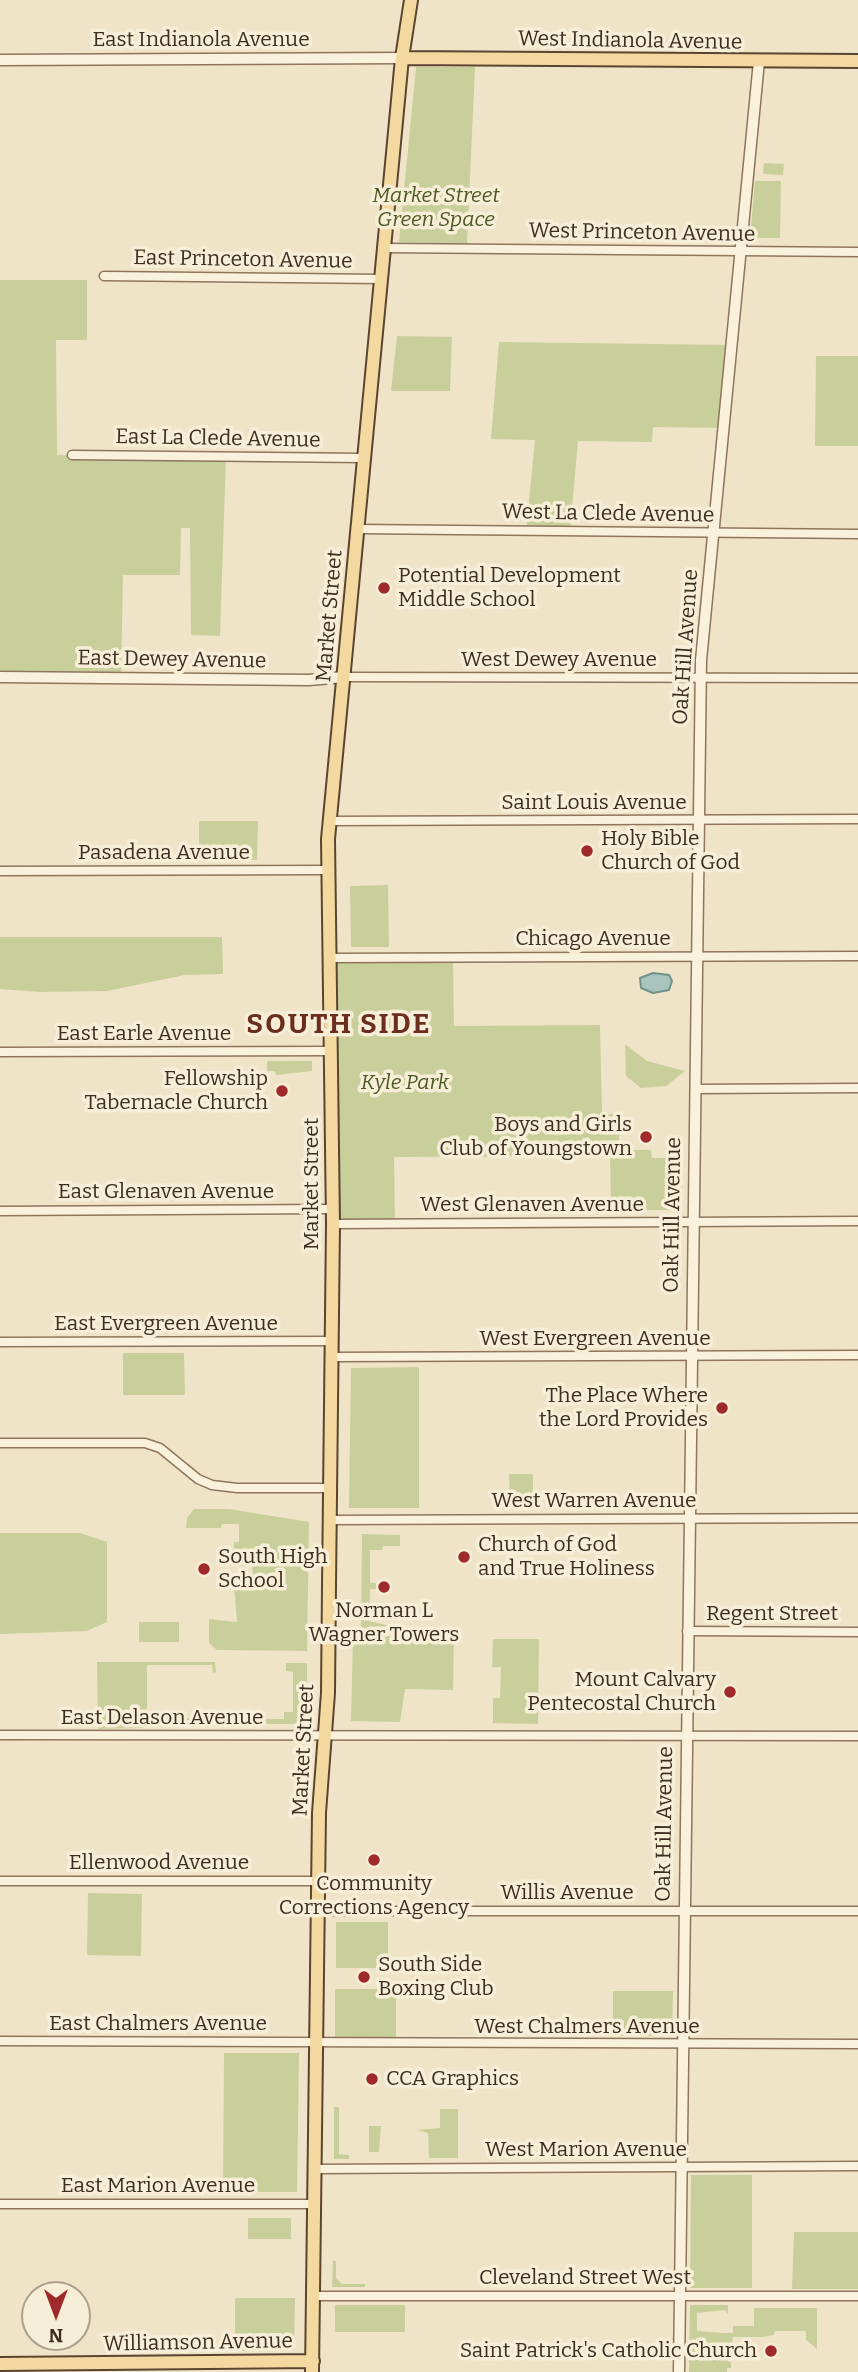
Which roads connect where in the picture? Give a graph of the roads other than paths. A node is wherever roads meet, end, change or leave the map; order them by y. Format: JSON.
{"nodes":[{"id":1,"x":411,"y":0,"type":"edge"},
{"id":2,"x":402,"y":58,"type":"junction"},
{"id":3,"x":0,"y":60,"type":"edge"},
{"id":4,"x":759,"y":61,"type":"junction"},
{"id":5,"x":858,"y":61,"type":"edge"},
{"id":6,"x":384,"y":248,"type":"junction"},
{"id":7,"x":741,"y":251,"type":"junction"},
{"id":8,"x":858,"y":252,"type":"edge"},
{"id":9,"x":104,"y":276,"type":"dead end"},
{"id":10,"x":381,"y":279,"type":"junction"},
{"id":11,"x":72,"y":455,"type":"dead end"},
{"id":12,"x":364,"y":458,"type":"junction"},
{"id":13,"x":357,"y":530,"type":"junction"},
{"id":14,"x":714,"y":533,"type":"junction"},
{"id":15,"x":858,"y":534,"type":"edge"},
{"id":16,"x":0,"y":677,"type":"edge"},
{"id":17,"x":344,"y":677,"type":"junction"},
{"id":18,"x":701,"y":678,"type":"junction"},
{"id":19,"x":858,"y":678,"type":"edge"},
{"id":20,"x":858,"y":819,"type":"edge"},
{"id":21,"x":699,"y":820,"type":"junction"},
{"id":22,"x":330,"y":821,"type":"junction"},
{"id":23,"x":327,"y":870,"type":"junction"},
{"id":24,"x":0,"y":871,"type":"edge"},
{"id":25,"x":696,"y":956,"type":"junction"},
{"id":26,"x":858,"y":956,"type":"edge"},
{"id":27,"x":329,"y":958,"type":"junction"},
{"id":28,"x":330,"y":1051,"type":"junction"},
{"id":29,"x":0,"y":1052,"type":"edge"},
{"id":30,"x":858,"y":1088,"type":"edge"},
{"id":31,"x":695,"y":1089,"type":"junction"},
{"id":32,"x":332,"y":1209,"type":"junction"},
{"id":33,"x":0,"y":1211,"type":"edge"},
{"id":34,"x":858,"y":1221,"type":"edge"},
{"id":35,"x":692,"y":1222,"type":"junction"},
{"id":36,"x":332,"y":1224,"type":"junction"},
{"id":37,"x":331,"y":1341,"type":"junction"},
{"id":38,"x":0,"y":1342,"type":"edge"},
{"id":39,"x":858,"y":1355,"type":"edge"},
{"id":40,"x":691,"y":1356,"type":"junction"},
{"id":41,"x":331,"y":1357,"type":"junction"},
{"id":42,"x":0,"y":1443,"type":"edge"},
{"id":43,"x":330,"y":1488,"type":"junction"},
{"id":44,"x":688,"y":1518,"type":"junction"},
{"id":45,"x":858,"y":1518,"type":"edge"},
{"id":46,"x":330,"y":1520,"type":"junction"},
{"id":47,"x":687,"y":1631,"type":"junction"},
{"id":48,"x":858,"y":1632,"type":"edge"},
{"id":49,"x":0,"y":1735,"type":"edge"},
{"id":50,"x":325,"y":1735,"type":"junction"},
{"id":51,"x":685,"y":1736,"type":"junction"},
{"id":52,"x":858,"y":1736,"type":"edge"},
{"id":53,"x":0,"y":1881,"type":"edge"},
{"id":54,"x":318,"y":1881,"type":"junction"},
{"id":55,"x":318,"y":1911,"type":"junction"},
{"id":56,"x":683,"y":1911,"type":"junction"},
{"id":57,"x":858,"y":1911,"type":"edge"},
{"id":58,"x":0,"y":2041,"type":"edge"},
{"id":59,"x":317,"y":2043,"type":"junction"},
{"id":60,"x":682,"y":2044,"type":"junction"},
{"id":61,"x":858,"y":2044,"type":"edge"},
{"id":62,"x":681,"y":2166,"type":"junction"},
{"id":63,"x":858,"y":2166,"type":"edge"},
{"id":64,"x":315,"y":2169,"type":"junction"},
{"id":65,"x":0,"y":2204,"type":"edge"},
{"id":66,"x":315,"y":2204,"type":"junction"},
{"id":67,"x":313,"y":2296,"type":"junction"},
{"id":68,"x":680,"y":2296,"type":"junction"},
{"id":69,"x":858,"y":2296,"type":"edge"},
{"id":70,"x":0,"y":2364,"type":"edge"},
{"id":71,"x":312,"y":2366,"type":"edge"},
{"id":72,"x":679,"y":2372,"type":"edge"}],
"edges":[{"from":1,"to":2,"type":"main road","name":"Market Street"},
{"from":2,"to":3,"type":"street","name":"East Indianola Avenue"},
{"from":2,"to":4,"type":"main road","name":"West Indianola Avenue"},
{"from":2,"to":6,"type":"main road","name":"Market Street"},
{"from":4,"to":5,"type":"main road","name":"West Indianola Avenue"},
{"from":4,"to":7,"type":"street","name":"Oak Hill Avenue"},
{"from":6,"to":7,"type":"street","name":"West Princeton Avenue"},
{"from":6,"to":10,"type":"main road","name":"Market Street"},
{"from":7,"to":8,"type":"street","name":"West Princeton Avenue"},
{"from":7,"to":14,"type":"street","name":"Oak Hill Avenue"},
{"from":9,"to":10,"type":"street","name":"East Princeton Avenue"},
{"from":10,"to":12,"type":"main road","name":"Market Street"},
{"from":11,"to":12,"type":"street","name":"East La Clede Avenue"},
{"from":12,"to":13,"type":"main road","name":"Market Street"},
{"from":13,"to":14,"type":"street","name":"West La Clede Avenue"},
{"from":13,"to":17,"type":"main road","name":"Market Street"},
{"from":14,"to":15,"type":"street","name":"West La Clede Avenue"},
{"from":14,"to":18,"type":"street","name":"Oak Hill Avenue"},
{"from":16,"to":17,"type":"street","name":"East Dewey Avenue"},
{"from":17,"to":18,"type":"street","name":"West Dewey Avenue"},
{"from":17,"to":22,"type":"main road","name":"Market Street"},
{"from":18,"to":19,"type":"street","name":"West Dewey Avenue"},
{"from":18,"to":21,"type":"street","name":"Oak Hill Avenue"},
{"from":20,"to":21,"type":"street","name":"Saint Louis Avenue"},
{"from":21,"to":22,"type":"street","name":"Saint Louis Avenue"},
{"from":21,"to":25,"type":"street","name":"Oak Hill Avenue"},
{"from":22,"to":23,"type":"main road","name":"Market Street"},
{"from":23,"to":24,"type":"street","name":"Pasadena Avenue"},
{"from":23,"to":27,"type":"main road","name":"Market Street"},
{"from":25,"to":26,"type":"street","name":"Chicago Avenue"},
{"from":25,"to":27,"type":"street","name":"Chicago Avenue"},
{"from":25,"to":31,"type":"street","name":"Oak Hill Avenue"},
{"from":27,"to":28,"type":"main road","name":"Market Street"},
{"from":28,"to":29,"type":"street","name":"East Earle Avenue"},
{"from":28,"to":32,"type":"main road","name":"Market Street"},
{"from":30,"to":31,"type":"street"},
{"from":31,"to":35,"type":"street","name":"Oak Hill Avenue"},
{"from":32,"to":33,"type":"street","name":"East Glenaven Avenue"},
{"from":32,"to":36,"type":"main road","name":"Market Street"},
{"from":34,"to":35,"type":"street","name":"West Glenaven Avenue"},
{"from":35,"to":36,"type":"street","name":"West Glenaven Avenue"},
{"from":35,"to":40,"type":"street","name":"Oak Hill Avenue"},
{"from":36,"to":37,"type":"main road","name":"Market Street"},
{"from":37,"to":38,"type":"street","name":"East Evergreen Avenue"},
{"from":37,"to":41,"type":"main road","name":"Market Street"},
{"from":39,"to":40,"type":"street","name":"West Evergreen Avenue"},
{"from":40,"to":41,"type":"street","name":"West Evergreen Avenue"},
{"from":40,"to":44,"type":"street","name":"Oak Hill Avenue"},
{"from":41,"to":43,"type":"main road","name":"Market Street"},
{"from":42,"to":43,"type":"street"},
{"from":43,"to":46,"type":"main road","name":"Market Street"},
{"from":44,"to":45,"type":"street","name":"West Warren Avenue"},
{"from":44,"to":46,"type":"street","name":"West Warren Avenue"},
{"from":44,"to":47,"type":"street","name":"Oak Hill Avenue"},
{"from":46,"to":50,"type":"main road","name":"Market Street"},
{"from":47,"to":48,"type":"street","name":"Regent Street"},
{"from":47,"to":51,"type":"street","name":"Oak Hill Avenue"},
{"from":49,"to":50,"type":"street","name":"East Delason Avenue"},
{"from":50,"to":51,"type":"street","name":"East Delason Avenue"},
{"from":50,"to":54,"type":"main road","name":"Market Street"},
{"from":51,"to":52,"type":"street","name":"East Delason Avenue"},
{"from":51,"to":56,"type":"street","name":"Oak Hill Avenue"},
{"from":53,"to":54,"type":"street","name":"Ellenwood Avenue"},
{"from":54,"to":55,"type":"main road","name":"Market Street"},
{"from":55,"to":56,"type":"street","name":"Willis Avenue"},
{"from":55,"to":59,"type":"main road","name":"Market Street"},
{"from":56,"to":57,"type":"street","name":"Willis Avenue"},
{"from":56,"to":60,"type":"street","name":"Oak Hill Avenue"},
{"from":58,"to":59,"type":"street","name":"East Chalmers Avenue"},
{"from":59,"to":60,"type":"street","name":"West Chalmers Avenue"},
{"from":59,"to":64,"type":"main road","name":"Market Street"},
{"from":60,"to":61,"type":"street","name":"West Chalmers Avenue"},
{"from":60,"to":62,"type":"street","name":"Oak Hill Avenue"},
{"from":62,"to":63,"type":"street","name":"West Marion Avenue"},
{"from":62,"to":64,"type":"street","name":"West Marion Avenue"},
{"from":62,"to":68,"type":"street","name":"Oak Hill Avenue"},
{"from":64,"to":66,"type":"main road","name":"Market Street"},
{"from":65,"to":66,"type":"street","name":"East Marion Avenue"},
{"from":66,"to":67,"type":"main road","name":"Market Street"},
{"from":67,"to":68,"type":"street","name":"Cleveland Street West"},
{"from":67,"to":71,"type":"main road","name":"Market Street"},
{"from":68,"to":69,"type":"street","name":"Cleveland Street West"},
{"from":68,"to":72,"type":"street","name":"Oak Hill Avenue"},
{"from":70,"to":71,"type":"main road","name":"Williamson Avenue"}]}
